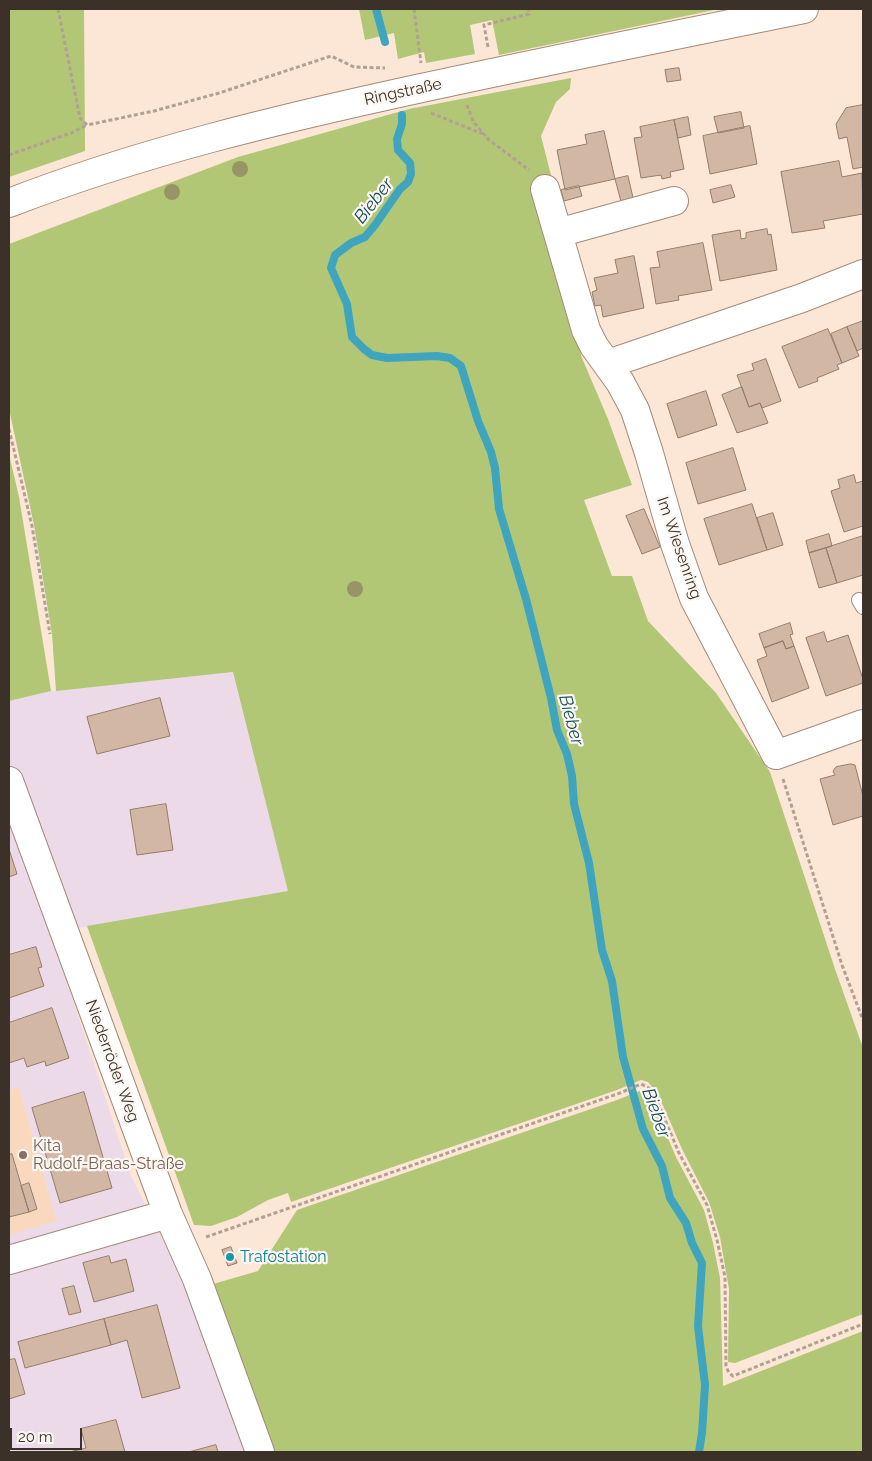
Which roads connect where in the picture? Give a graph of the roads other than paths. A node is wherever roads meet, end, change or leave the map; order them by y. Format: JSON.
{"nodes":[{"id":1,"x":804,"y":9,"type":"edge"},
{"id":2,"x":546,"y":190,"type":"road end"},
{"id":3,"x":674,"y":201,"type":"dead end"},
{"id":4,"x":9,"y":203,"type":"edge"},
{"id":5,"x":558,"y":233,"type":"junction"},
{"id":6,"x":863,"y":274,"type":"edge"},
{"id":7,"x":608,"y":364,"type":"junction"},
{"id":8,"x":863,"y":724,"type":"edge"},
{"id":9,"x":9,"y":781,"type":"edge"},
{"id":10,"x":168,"y":1214,"type":"junction"},
{"id":11,"x":9,"y":1260,"type":"edge"},
{"id":12,"x":260,"y":1452,"type":"edge"}],
"edges":[{"from":1,"to":4,"type":"street","name":"Ringstraße"},
{"from":2,"to":5,"type":"street","name":"Im Wiesenring"},
{"from":3,"to":5,"type":"street"},
{"from":5,"to":7,"type":"street","name":"Im Wiesenring"},
{"from":6,"to":7,"type":"street"},
{"from":7,"to":8,"type":"street","name":"Im Wiesenring"},
{"from":9,"to":10,"type":"street","name":"Niederröder Weg"},
{"from":10,"to":11,"type":"street"},
{"from":10,"to":12,"type":"street","name":"Niederröder Weg"}]}
